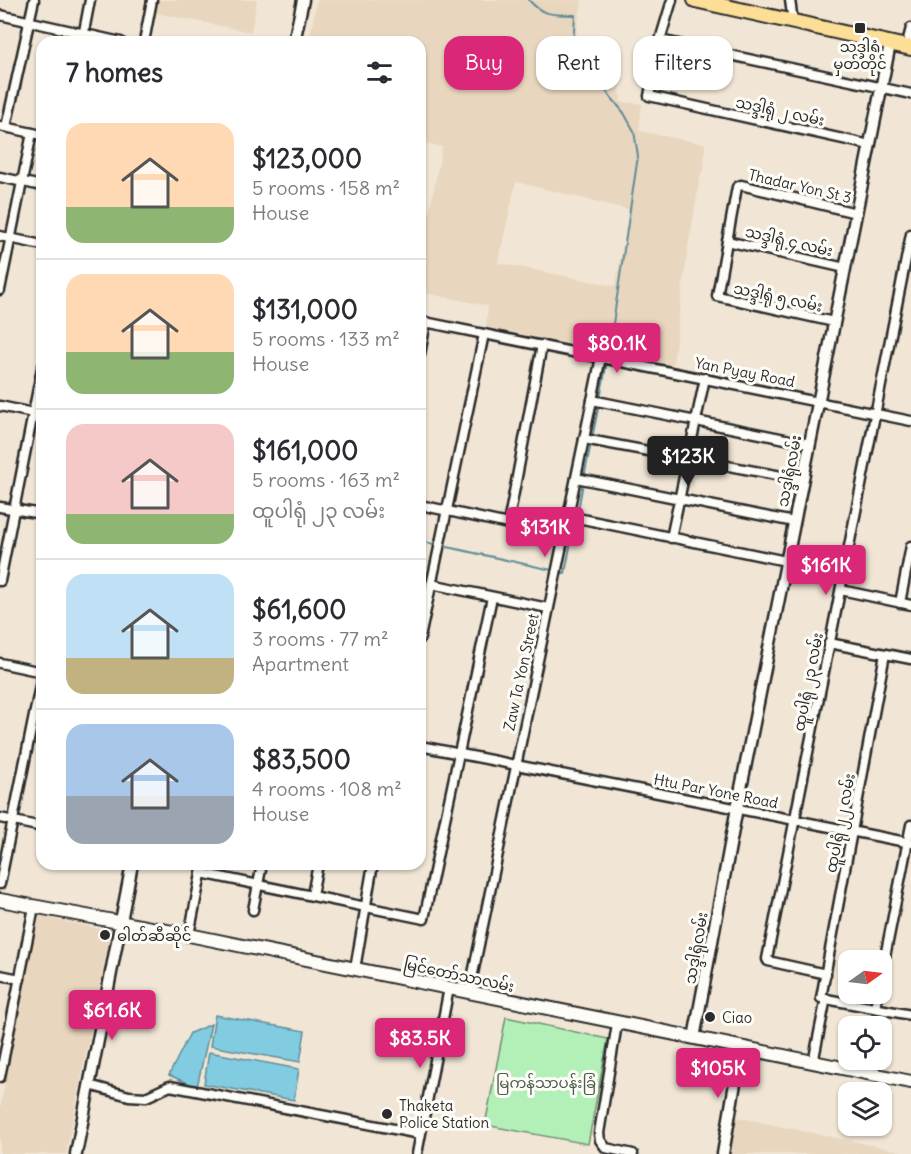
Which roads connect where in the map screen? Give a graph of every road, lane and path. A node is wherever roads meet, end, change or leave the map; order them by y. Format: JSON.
{"nodes":[{"id":1,"x":33,"y":0,"type":"edge"},
{"id":2,"x":90,"y":0,"type":"edge"},
{"id":3,"x":152,"y":0,"type":"edge"},
{"id":4,"x":303,"y":0,"type":"edge"},
{"id":5,"x":672,"y":0,"type":"edge"},
{"id":6,"x":695,"y":0,"type":"edge"},
{"id":7,"x":790,"y":0,"type":"edge"},
{"id":8,"x":736,"y":4,"type":"edge"},
{"id":9,"x":0,"y":15,"type":"edge"},
{"id":10,"x":29,"y":21,"type":"junction"},
{"id":11,"x":793,"y":22,"type":"junction"},
{"id":12,"x":911,"y":28,"type":"edge"},
{"id":13,"x":77,"y":36,"type":"edge"},
{"id":14,"x":83,"y":36,"type":"edge"},
{"id":15,"x":145,"y":36,"type":"edge"},
{"id":16,"x":295,"y":36,"type":"edge"},
{"id":17,"x":661,"y":36,"type":"edge"},
{"id":18,"x":890,"y":44,"type":"junction"},
{"id":19,"x":909,"y":48,"type":"edge"},
{"id":20,"x":733,"y":55,"type":"edge"},
{"id":21,"x":882,"y":87,"type":"junction"},
{"id":22,"x":650,"y":90,"type":"edge"},
{"id":23,"x":911,"y":94,"type":"edge"},
{"id":24,"x":3,"y":127,"type":"edge"},
{"id":25,"x":32,"y":133,"type":"junction"},
{"id":26,"x":36,"y":134,"type":"edge"},
{"id":27,"x":870,"y":145,"type":"junction"},
{"id":28,"x":0,"y":177,"type":"edge"},
{"id":29,"x":22,"y":181,"type":"junction"},
{"id":30,"x":36,"y":184,"type":"edge"},
{"id":31,"x":856,"y":213,"type":"junction"},
{"id":32,"x":911,"y":234,"type":"edge"},
{"id":33,"x":0,"y":237,"type":"edge"},
{"id":34,"x":10,"y":238,"type":"junction"},
{"id":35,"x":727,"y":241,"type":"junction"},
{"id":36,"x":36,"y":243,"type":"edge"},
{"id":37,"x":845,"y":268,"type":"junction"},
{"id":38,"x":0,"y":290,"type":"edge"},
{"id":39,"x":426,"y":322,"type":"edge"},
{"id":40,"x":834,"y":322,"type":"junction"},
{"id":41,"x":484,"y":334,"type":"junction"},
{"id":42,"x":542,"y":345,"type":"junction"},
{"id":43,"x":601,"y":357,"type":"junction"},
{"id":44,"x":705,"y":378,"type":"junction"},
{"id":45,"x":36,"y":397,"type":"edge"},
{"id":46,"x":592,"y":400,"type":"junction"},
{"id":47,"x":819,"y":401,"type":"junction"},
{"id":48,"x":0,"y":406,"type":"edge"},
{"id":49,"x":33,"y":412,"type":"junction"},
{"id":50,"x":874,"y":413,"type":"junction"},
{"id":51,"x":911,"y":421,"type":"edge"},
{"id":52,"x":696,"y":422,"type":"junction"},
{"id":53,"x":584,"y":439,"type":"junction"},
{"id":54,"x":810,"y":444,"type":"junction"},
{"id":55,"x":689,"y":458,"type":"junction"},
{"id":56,"x":576,"y":478,"type":"junction"},
{"id":57,"x":802,"y":480,"type":"junction"},
{"id":58,"x":680,"y":499,"type":"junction"},
{"id":59,"x":426,"y":506,"type":"edge"},
{"id":60,"x":0,"y":507,"type":"edge"},
{"id":61,"x":14,"y":509,"type":"junction"},
{"id":62,"x":447,"y":511,"type":"junction"},
{"id":63,"x":36,"y":513,"type":"edge"},
{"id":64,"x":568,"y":516,"type":"junction"},
{"id":65,"x":794,"y":522,"type":"junction"},
{"id":66,"x":508,"y":524,"type":"junction"},
{"id":67,"x":564,"y":536,"type":"junction"},
{"id":68,"x":672,"y":537,"type":"junction"},
{"id":69,"x":911,"y":546,"type":"edge"},
{"id":70,"x":786,"y":561,"type":"junction"},
{"id":71,"x":0,"y":582,"type":"edge"},
{"id":72,"x":431,"y":584,"type":"junction"},
{"id":73,"x":841,"y":590,"type":"junction"},
{"id":74,"x":492,"y":597,"type":"junction"},
{"id":75,"x":900,"y":603,"type":"junction"},
{"id":76,"x":911,"y":605,"type":"edge"},
{"id":77,"x":548,"y":608,"type":"junction"},
{"id":78,"x":426,"y":609,"type":"edge"},
{"id":79,"x":829,"y":643,"type":"junction"},
{"id":80,"x":885,"y":654,"type":"junction"},
{"id":81,"x":911,"y":659,"type":"edge"},
{"id":82,"x":0,"y":663,"type":"edge"},
{"id":83,"x":36,"y":672,"type":"edge"},
{"id":84,"x":36,"y":704,"type":"edge"},
{"id":85,"x":426,"y":747,"type":"edge"},
{"id":86,"x":459,"y":754,"type":"junction"},
{"id":87,"x":516,"y":765,"type":"junction"},
{"id":88,"x":737,"y":808,"type":"junction"},
{"id":89,"x":0,"y":818,"type":"edge"},
{"id":90,"x":794,"y":820,"type":"junction"},
{"id":91,"x":13,"y":821,"type":"junction"},
{"id":92,"x":911,"y":825,"type":"edge"},
{"id":93,"x":36,"y":826,"type":"edge"},
{"id":94,"x":852,"y":831,"type":"junction"},
{"id":95,"x":909,"y":843,"type":"edge"},
{"id":96,"x":131,"y":870,"type":"edge"},
{"id":97,"x":202,"y":870,"type":"edge"},
{"id":98,"x":206,"y":870,"type":"edge"},
{"id":99,"x":261,"y":870,"type":"edge"},
{"id":100,"x":317,"y":870,"type":"edge"},
{"id":101,"x":372,"y":870,"type":"edge"},
{"id":102,"x":259,"y":883,"type":"junction"},
{"id":103,"x":0,"y":884,"type":"edge"},
{"id":104,"x":312,"y":895,"type":"junction"},
{"id":105,"x":0,"y":900,"type":"edge"},
{"id":106,"x":365,"y":906,"type":"junction"},
{"id":107,"x":34,"y":907,"type":"junction"},
{"id":108,"x":253,"y":910,"type":"dead end"},
{"id":109,"x":120,"y":922,"type":"junction"},
{"id":110,"x":189,"y":936,"type":"junction"},
{"id":111,"x":887,"y":950,"type":"edge"},
{"id":112,"x":355,"y":969,"type":"junction"},
{"id":113,"x":826,"y":974,"type":"junction"},
{"id":114,"x":0,"y":975,"type":"edge"},
{"id":115,"x":20,"y":979,"type":"junction"},
{"id":116,"x":449,"y":988,"type":"junction"},
{"id":117,"x":469,"y":993,"type":"junction"},
{"id":118,"x":824,"y":998,"type":"junction"},
{"id":119,"x":876,"y":1004,"type":"edge"},
{"id":120,"x":875,"y":1008,"type":"junction"},
{"id":121,"x":911,"y":1015,"type":"edge"},
{"id":122,"x":617,"y":1024,"type":"junction"},
{"id":123,"x":694,"y":1038,"type":"junction"},
{"id":124,"x":741,"y":1048,"type":"junction"},
{"id":125,"x":813,"y":1063,"type":"junction"},
{"id":126,"x":0,"y":1077,"type":"edge"},
{"id":127,"x":911,"y":1082,"type":"edge"},
{"id":128,"x":89,"y":1085,"type":"junction"},
{"id":129,"x":420,"y":1134,"type":"junction"},
{"id":130,"x":76,"y":1154,"type":"edge"},
{"id":131,"x":417,"y":1154,"type":"edge"},
{"id":132,"x":633,"y":1154,"type":"edge"},
{"id":133,"x":723,"y":1154,"type":"edge"}],
"edges":[{"from":1,"to":10,"type":"street"},
{"from":2,"to":14,"type":"street"},
{"from":3,"to":15,"type":"street"},
{"from":4,"to":16,"type":"street"},
{"from":5,"to":17,"type":"street"},
{"from":6,"to":8,"type":"main road"},
{"from":7,"to":11,"type":"street"},
{"from":8,"to":11,"type":"main road"},
{"from":9,"to":10,"type":"street"},
{"from":10,"to":13,"type":"street"},
{"from":10,"to":24,"type":"street"},
{"from":11,"to":18,"type":"main road"},
{"from":12,"to":19,"type":"street"},
{"from":18,"to":19,"type":"main road"},
{"from":18,"to":21,"type":"street","name":"သဒ္ဒါရုံလမ်း"},
{"from":20,"to":21,"type":"street"},
{"from":21,"to":23,"type":"street"},
{"from":21,"to":27,"type":"street","name":"သဒ္ဒါရုံလမ်း"},
{"from":22,"to":27,"type":"street","name":"သဒ္ဒါရုံ ၂ လမ်း"},
{"from":24,"to":25,"type":"street"},
{"from":25,"to":26,"type":"street"},
{"from":25,"to":29,"type":"street"},
{"from":27,"to":31,"type":"street","name":"သဒ္ဒါရုံလမ်း"},
{"from":28,"to":29,"type":"street"},
{"from":29,"to":30,"type":"street"},
{"from":29,"to":34,"type":"street"},
{"from":31,"to":35,"type":"street","name":"Thadar Yon St 3"},
{"from":31,"to":37,"type":"street","name":"သဒ္ဒါရုံလမ်း"},
{"from":32,"to":50,"type":"street","name":"ထူပါရုံ ၂၃ လမ်း"},
{"from":33,"to":34,"type":"street"},
{"from":34,"to":36,"type":"street"},
{"from":34,"to":38,"type":"street"},
{"from":35,"to":37,"type":"street","name":"သဒ္ဒါရုံ ၄ လမ်း"},
{"from":35,"to":40,"type":"street","name":"သဒ္ဒါရုံ ၅ လမ်း"},
{"from":37,"to":40,"type":"street","name":"သဒ္ဒါရုံလမ်း"},
{"from":39,"to":41,"type":"street","name":"Yan Pyay Road"},
{"from":40,"to":47,"type":"street","name":"သဒ္ဒါရုံလမ်း"},
{"from":41,"to":42,"type":"street","name":"Yan Pyay Road"},
{"from":41,"to":62,"type":"street"},
{"from":42,"to":43,"type":"street","name":"Yan Pyay Road"},
{"from":42,"to":66,"type":"street"},
{"from":43,"to":44,"type":"street","name":"Yan Pyay Road"},
{"from":43,"to":46,"type":"street","name":"Zaw Ta Yon Street"},
{"from":44,"to":47,"type":"street","name":"Yan Pyay Road"},
{"from":44,"to":52,"type":"street"},
{"from":45,"to":49,"type":"street"},
{"from":46,"to":52,"type":"street"},
{"from":46,"to":53,"type":"street","name":"Zaw Ta Yon Street"},
{"from":47,"to":50,"type":"street","name":"Yan Pyay Road"},
{"from":47,"to":54,"type":"street","name":"သဒ္ဒါရုံလမ်း"},
{"from":48,"to":49,"type":"street"},
{"from":49,"to":61,"type":"street"},
{"from":50,"to":51,"type":"street","name":"Yan Pyay Road"},
{"from":50,"to":73,"type":"street","name":"ထူပါရုံ ၂၃ လမ်း"},
{"from":52,"to":54,"type":"street"},
{"from":52,"to":55,"type":"street"},
{"from":53,"to":55,"type":"street"},
{"from":53,"to":56,"type":"street","name":"Zaw Ta Yon Street"},
{"from":54,"to":57,"type":"street","name":"သဒ္ဒါရုံလမ်း"},
{"from":55,"to":57,"type":"street"},
{"from":55,"to":58,"type":"street"},
{"from":56,"to":58,"type":"street"},
{"from":56,"to":64,"type":"street","name":"Zaw Ta Yon Street"},
{"from":57,"to":65,"type":"street","name":"သဒ္ဒါရုံလမ်း"},
{"from":58,"to":65,"type":"street"},
{"from":58,"to":68,"type":"street"},
{"from":59,"to":62,"type":"street"},
{"from":60,"to":61,"type":"street"},
{"from":61,"to":63,"type":"street"},
{"from":61,"to":71,"type":"street"},
{"from":62,"to":66,"type":"street"},
{"from":62,"to":72,"type":"street"},
{"from":64,"to":67,"type":"street","name":"Zaw Ta Yon Street"},
{"from":64,"to":68,"type":"street"},
{"from":65,"to":70,"type":"street","name":"သဒ္ဒါရုံလမ်း"},
{"from":66,"to":67,"type":"street"},
{"from":67,"to":77,"type":"street","name":"Zaw Ta Yon Street"},
{"from":68,"to":70,"type":"street"},
{"from":69,"to":75,"type":"street"},
{"from":70,"to":88,"type":"street","name":"သဒ္ဒါရုံလမ်း"},
{"from":72,"to":74,"type":"street"},
{"from":72,"to":78,"type":"street"},
{"from":73,"to":75,"type":"street"},
{"from":73,"to":79,"type":"street","name":"ထူပါရုံ ၂၃ လမ်း"},
{"from":74,"to":77,"type":"street"},
{"from":74,"to":86,"type":"street"},
{"from":75,"to":76,"type":"street"},
{"from":77,"to":87,"type":"street","name":"Zaw Ta Yon Street"},
{"from":79,"to":80,"type":"street"},
{"from":79,"to":90,"type":"street","name":"ထူပါရုံ ၂၃ လမ်း"},
{"from":80,"to":81,"type":"street"},
{"from":80,"to":94,"type":"street","name":"ထူပါရုံ ၂၂ လမ်း"},
{"from":82,"to":83,"type":"street"},
{"from":84,"to":91,"type":"street"},
{"from":85,"to":86,"type":"street","name":"Htu Par Yone Road"},
{"from":86,"to":87,"type":"street","name":"Htu Par Yone Road"},
{"from":86,"to":106,"type":"street"},
{"from":87,"to":88,"type":"street","name":"Htu Par Yone Road"},
{"from":87,"to":117,"type":"street","name":"Zaw Ta Yon Street"},
{"from":88,"to":90,"type":"street","name":"Htu Par Yone Road"},
{"from":88,"to":123,"type":"street","name":"သဒ္ဒါရုံလမ်း"},
{"from":89,"to":91,"type":"street"},
{"from":90,"to":94,"type":"street","name":"Htu Par Yone Road"},
{"from":90,"to":113,"type":"street","name":"ထူပါရုံ ၂၃ လမ်း"},
{"from":91,"to":93,"type":"street"},
{"from":91,"to":103,"type":"street"},
{"from":92,"to":95,"type":"street"},
{"from":94,"to":95,"type":"street","name":"Htu Par Yone Road"},
{"from":94,"to":113,"type":"street","name":"ထူပါရုံ ၂၂ လမ်း"},
{"from":95,"to":111,"type":"street"},
{"from":96,"to":109,"type":"street"},
{"from":97,"to":110,"type":"street"},
{"from":98,"to":102,"type":"street"},
{"from":99,"to":102,"type":"street"},
{"from":100,"to":104,"type":"street"},
{"from":101,"to":106,"type":"street"},
{"from":102,"to":104,"type":"street"},
{"from":102,"to":108,"type":"street"},
{"from":104,"to":106,"type":"street"},
{"from":105,"to":107,"type":"main road","name":"မြင်တော်သာလမ်း"},
{"from":106,"to":112,"type":"street"},
{"from":107,"to":109,"type":"main road","name":"မြင်တော်သာလမ်း"},
{"from":107,"to":115,"type":"street"},
{"from":109,"to":110,"type":"main road","name":"မြင်တော်သာလမ်း"},
{"from":109,"to":128,"type":"street"},
{"from":110,"to":112,"type":"main road","name":"မြင်တော်သာလမ်း"},
{"from":112,"to":116,"type":"main road","name":"မြင်တော်သာလမ်း"},
{"from":113,"to":118,"type":"street","name":"ထူပါရုံ ၂၂ လမ်း"},
{"from":114,"to":115,"type":"street"},
{"from":115,"to":126,"type":"street"},
{"from":116,"to":117,"type":"main road","name":"မြင်တော်သာလမ်း"},
{"from":116,"to":129,"type":"street"},
{"from":117,"to":122,"type":"main road","name":"မြင်တော်သာလမ်း"},
{"from":118,"to":120,"type":"street"},
{"from":118,"to":125,"type":"street","name":"ထူပါရုံ ၂၂ လမ်း"},
{"from":119,"to":120,"type":"street"},
{"from":120,"to":121,"type":"street"},
{"from":122,"to":123,"type":"main road","name":"မြင်တော်သာလမ်း"},
{"from":122,"to":132,"type":"street"},
{"from":123,"to":124,"type":"main road","name":"မြင်တော်သာလမ်း"},
{"from":124,"to":125,"type":"main road","name":"မြင်တော်သာလမ်း"},
{"from":124,"to":133,"type":"street"},
{"from":125,"to":127,"type":"main road","name":"မြင်တော်သာလမ်း"},
{"from":128,"to":129,"type":"street"},
{"from":128,"to":130,"type":"street"},
{"from":129,"to":131,"type":"street"}]}
